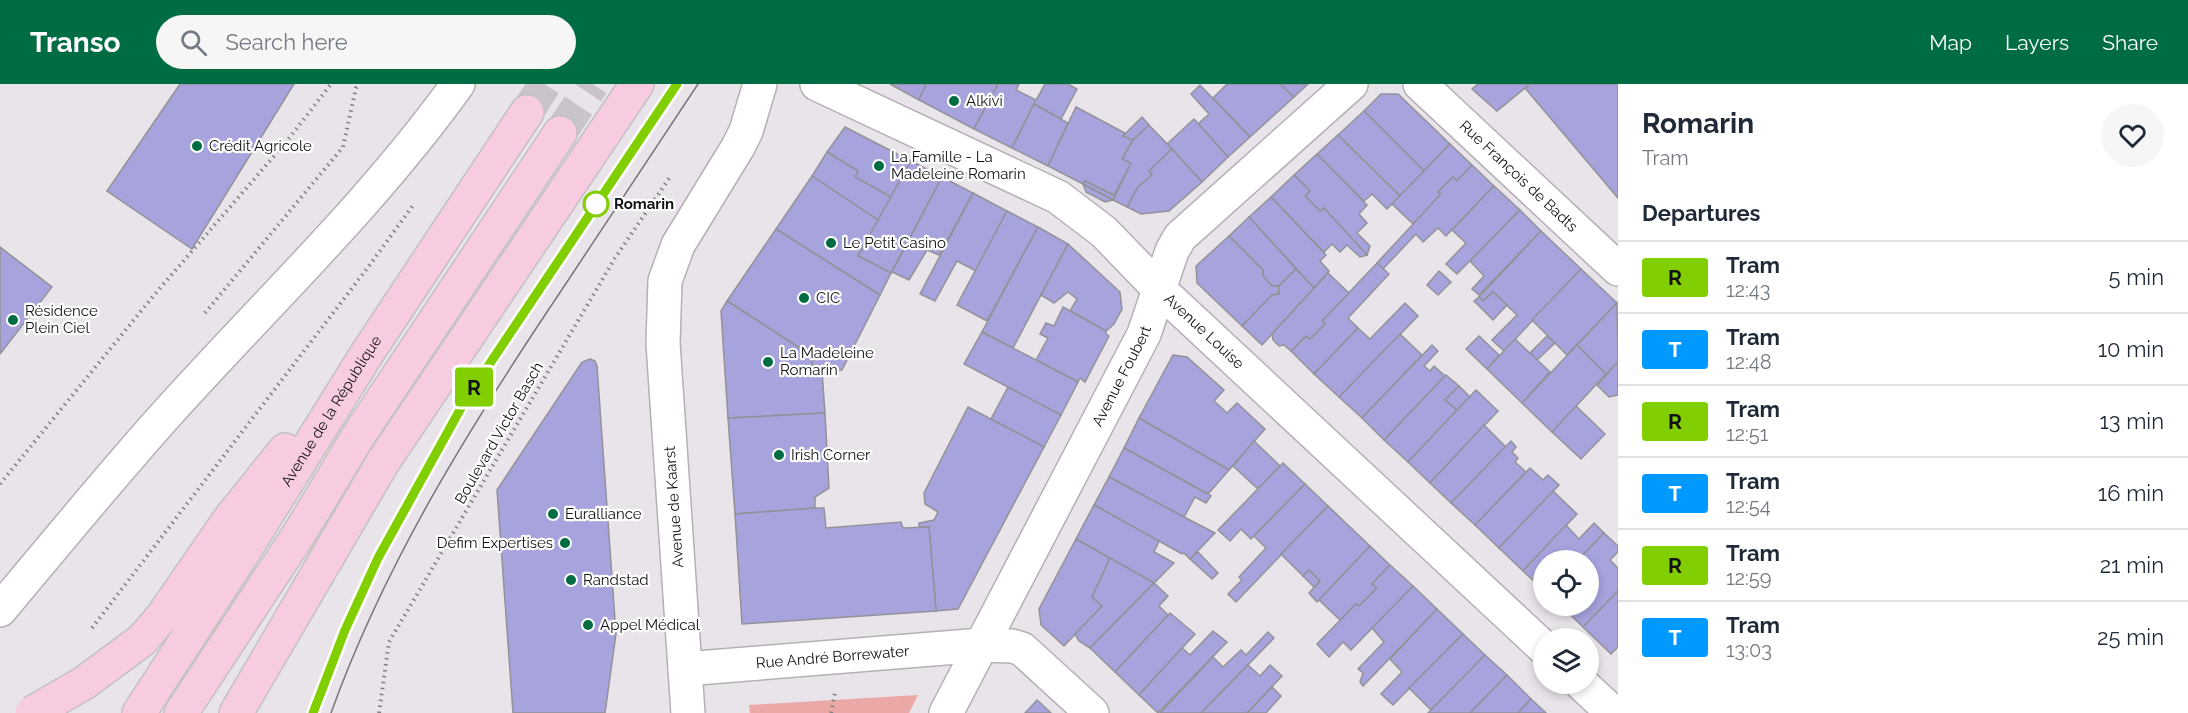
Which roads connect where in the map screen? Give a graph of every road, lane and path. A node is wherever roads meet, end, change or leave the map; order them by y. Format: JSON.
{"nodes":[{"id":1,"x":331,"y":84,"type":"edge"},
{"id":2,"x":359,"y":84,"type":"edge"},
{"id":3,"x":458,"y":84,"type":"edge"},
{"id":4,"x":637,"y":84,"type":"edge"},
{"id":5,"x":760,"y":84,"type":"edge"},
{"id":6,"x":817,"y":84,"type":"edge"},
{"id":7,"x":1351,"y":84,"type":"edge"},
{"id":8,"x":1420,"y":84,"type":"edge"},
{"id":9,"x":527,"y":112,"type":"tunnel mouth"},
{"id":10,"x":560,"y":133,"type":"tunnel mouth"},
{"id":11,"x":670,"y":177,"type":"dead end"},
{"id":12,"x":415,"y":203,"type":"dead end"},
{"id":13,"x":1618,"y":269,"type":"edge"},
{"id":14,"x":1160,"y":290,"type":"junction"},
{"id":15,"x":201,"y":319,"type":"dead end"},
{"id":16,"x":366,"y":355,"type":"junction"},
{"id":17,"x":0,"y":484,"type":"edge"},
{"id":18,"x":299,"y":534,"type":"junction"},
{"id":19,"x":0,"y":610,"type":"edge"},
{"id":20,"x":88,"y":634,"type":"dead end"},
{"id":21,"x":1533,"y":638,"type":"edge"},
{"id":22,"x":982,"y":645,"type":"junction"},
{"id":23,"x":685,"y":669,"type":"junction"},
{"id":24,"x":1593,"y":694,"type":"edge"},
{"id":25,"x":32,"y":713,"type":"edge"},
{"id":26,"x":139,"y":713,"type":"edge"},
{"id":27,"x":181,"y":713,"type":"edge"},
{"id":28,"x":208,"y":713,"type":"edge"},
{"id":29,"x":236,"y":713,"type":"edge"},
{"id":30,"x":380,"y":713,"type":"edge"},
{"id":31,"x":688,"y":713,"type":"edge"},
{"id":32,"x":946,"y":713,"type":"edge"},
{"id":33,"x":1092,"y":713,"type":"edge"},
{"id":34,"x":1613,"y":713,"type":"edge"}],
"edges":[{"from":1,"to":17,"type":"path"},
{"from":2,"to":15,"type":"path"},
{"from":3,"to":19,"type":"street"},
{"from":4,"to":29,"type":"main road"},
{"from":5,"to":23,"type":"street","name":"Avenue de Kaarst"},
{"from":6,"to":14,"type":"street","name":"Avenue Louise"},
{"from":7,"to":14,"type":"street","name":"Avenue Foubert"},
{"from":8,"to":13,"type":"street","name":"Rue François de Badts"},
{"from":9,"to":16,"type":"main road","name":"Avenue de la République"},
{"from":10,"to":18,"type":"main road"},
{"from":11,"to":30,"type":"path","name":"Boulevard Victor Basch"},
{"from":12,"to":20,"type":"path"},
{"from":14,"to":21,"type":"street","name":"Avenue Louise"},
{"from":14,"to":22,"type":"street","name":"Avenue Foubert"},
{"from":16,"to":25,"type":"main road","bridge":true},
{"from":16,"to":26,"type":"main road","name":"Avenue de la République"},
{"from":18,"to":27,"type":"main road"},
{"from":18,"to":28,"type":"main road"},
{"from":22,"to":23,"type":"street","name":"Rue André Borrewater"},
{"from":22,"to":32,"type":"street","name":"Avenue Foubert"},
{"from":22,"to":33,"type":"street","name":"Rue André Borrewater"},
{"from":23,"to":31,"type":"street","name":"Avenue de Kaarst"},
{"from":24,"to":34,"type":"street"}]}
